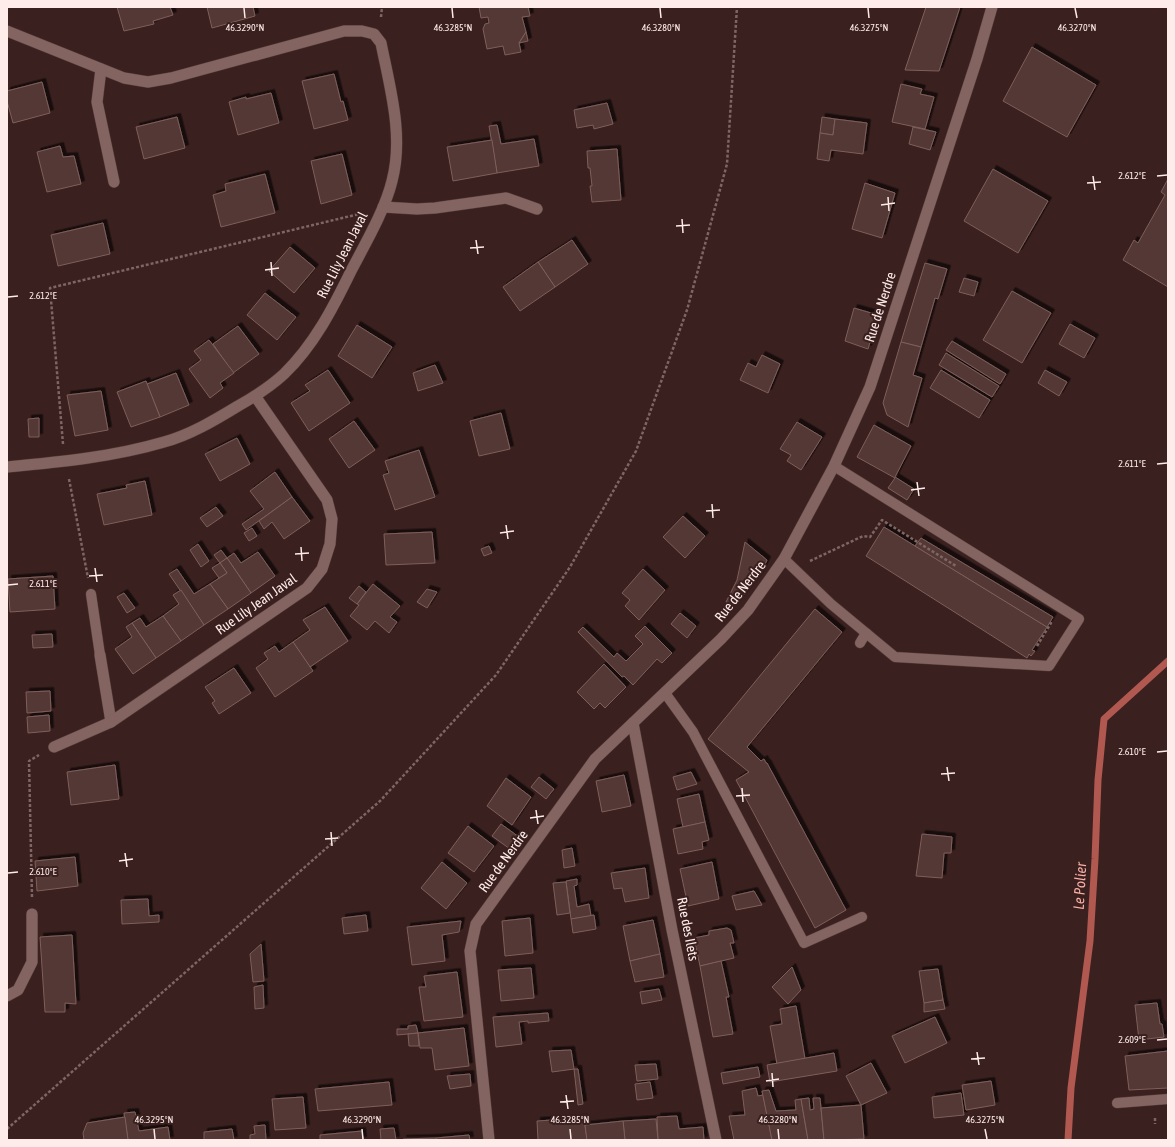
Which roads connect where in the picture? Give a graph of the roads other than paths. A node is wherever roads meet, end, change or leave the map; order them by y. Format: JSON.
{"nodes":[{"id":1,"x":992,"y":7,"type":"edge"},
{"id":2,"x":7,"y":31,"type":"edge"},
{"id":3,"x":101,"y":69,"type":"junction"},
{"id":4,"x":114,"y":182,"type":"dead end"},
{"id":5,"x":383,"y":207,"type":"junction"},
{"id":6,"x":537,"y":209,"type":"dead end"},
{"id":7,"x":255,"y":396,"type":"junction"},
{"id":8,"x":834,"y":466,"type":"junction"},
{"id":9,"x":7,"y":467,"type":"edge"},
{"id":10,"x":784,"y":559,"type":"junction"},
{"id":11,"x":91,"y":594,"type":"road end"},
{"id":12,"x":866,"y":634,"type":"junction"},
{"id":13,"x":860,"y":643,"type":"dead end"},
{"id":14,"x":100,"y":655,"type":"joint"},
{"id":15,"x":665,"y":693,"type":"junction"},
{"id":16,"x":110,"y":722,"type":"junction"},
{"id":17,"x":633,"y":723,"type":"junction"},
{"id":18,"x":54,"y":747,"type":"road end"},
{"id":19,"x":32,"y":914,"type":"road end"},
{"id":20,"x":862,"y":917,"type":"dead end"},
{"id":21,"x":7,"y":996,"type":"edge"},
{"id":22,"x":1168,"y":1099,"type":"edge"},
{"id":23,"x":1117,"y":1103,"type":"dead end"},
{"id":24,"x":489,"y":1140,"type":"edge"},
{"id":25,"x":716,"y":1140,"type":"edge"}],
"edges":[{"from":1,"to":8,"type":"street","name":"Rue de Nerdre"},
{"from":2,"to":3,"type":"street"},
{"from":3,"to":4,"type":"street"},
{"from":3,"to":5,"type":"street"},
{"from":5,"to":6,"type":"street","name":"Rue Lily Jean Javal"},
{"from":5,"to":7,"type":"street","name":"Rue Lily Jean Javal"},
{"from":7,"to":9,"type":"street","name":"Rue Lily Jean Javal"},
{"from":7,"to":16,"type":"street","name":"Rue Lily Jean Javal"},
{"from":8,"to":10,"type":"street","name":"Rue de Nerdre"},
{"from":8,"to":12,"type":"lane"},
{"from":10,"to":12,"type":"lane"},
{"from":10,"to":15,"type":"street","name":"Rue de Nerdre"},
{"from":11,"to":14,"type":"lane"},
{"from":12,"to":13,"type":"lane"},
{"from":14,"to":16,"type":"street"},
{"from":15,"to":17,"type":"street","name":"Rue de Nerdre"},
{"from":15,"to":20,"type":"lane"},
{"from":16,"to":18,"type":"street","name":"Rue Lily Jean Javal"},
{"from":17,"to":24,"type":"street","name":"Rue de Nerdre"},
{"from":17,"to":25,"type":"street","name":"Rue des Ilets"},
{"from":19,"to":21,"type":"street"},
{"from":22,"to":23,"type":"lane"}]}
